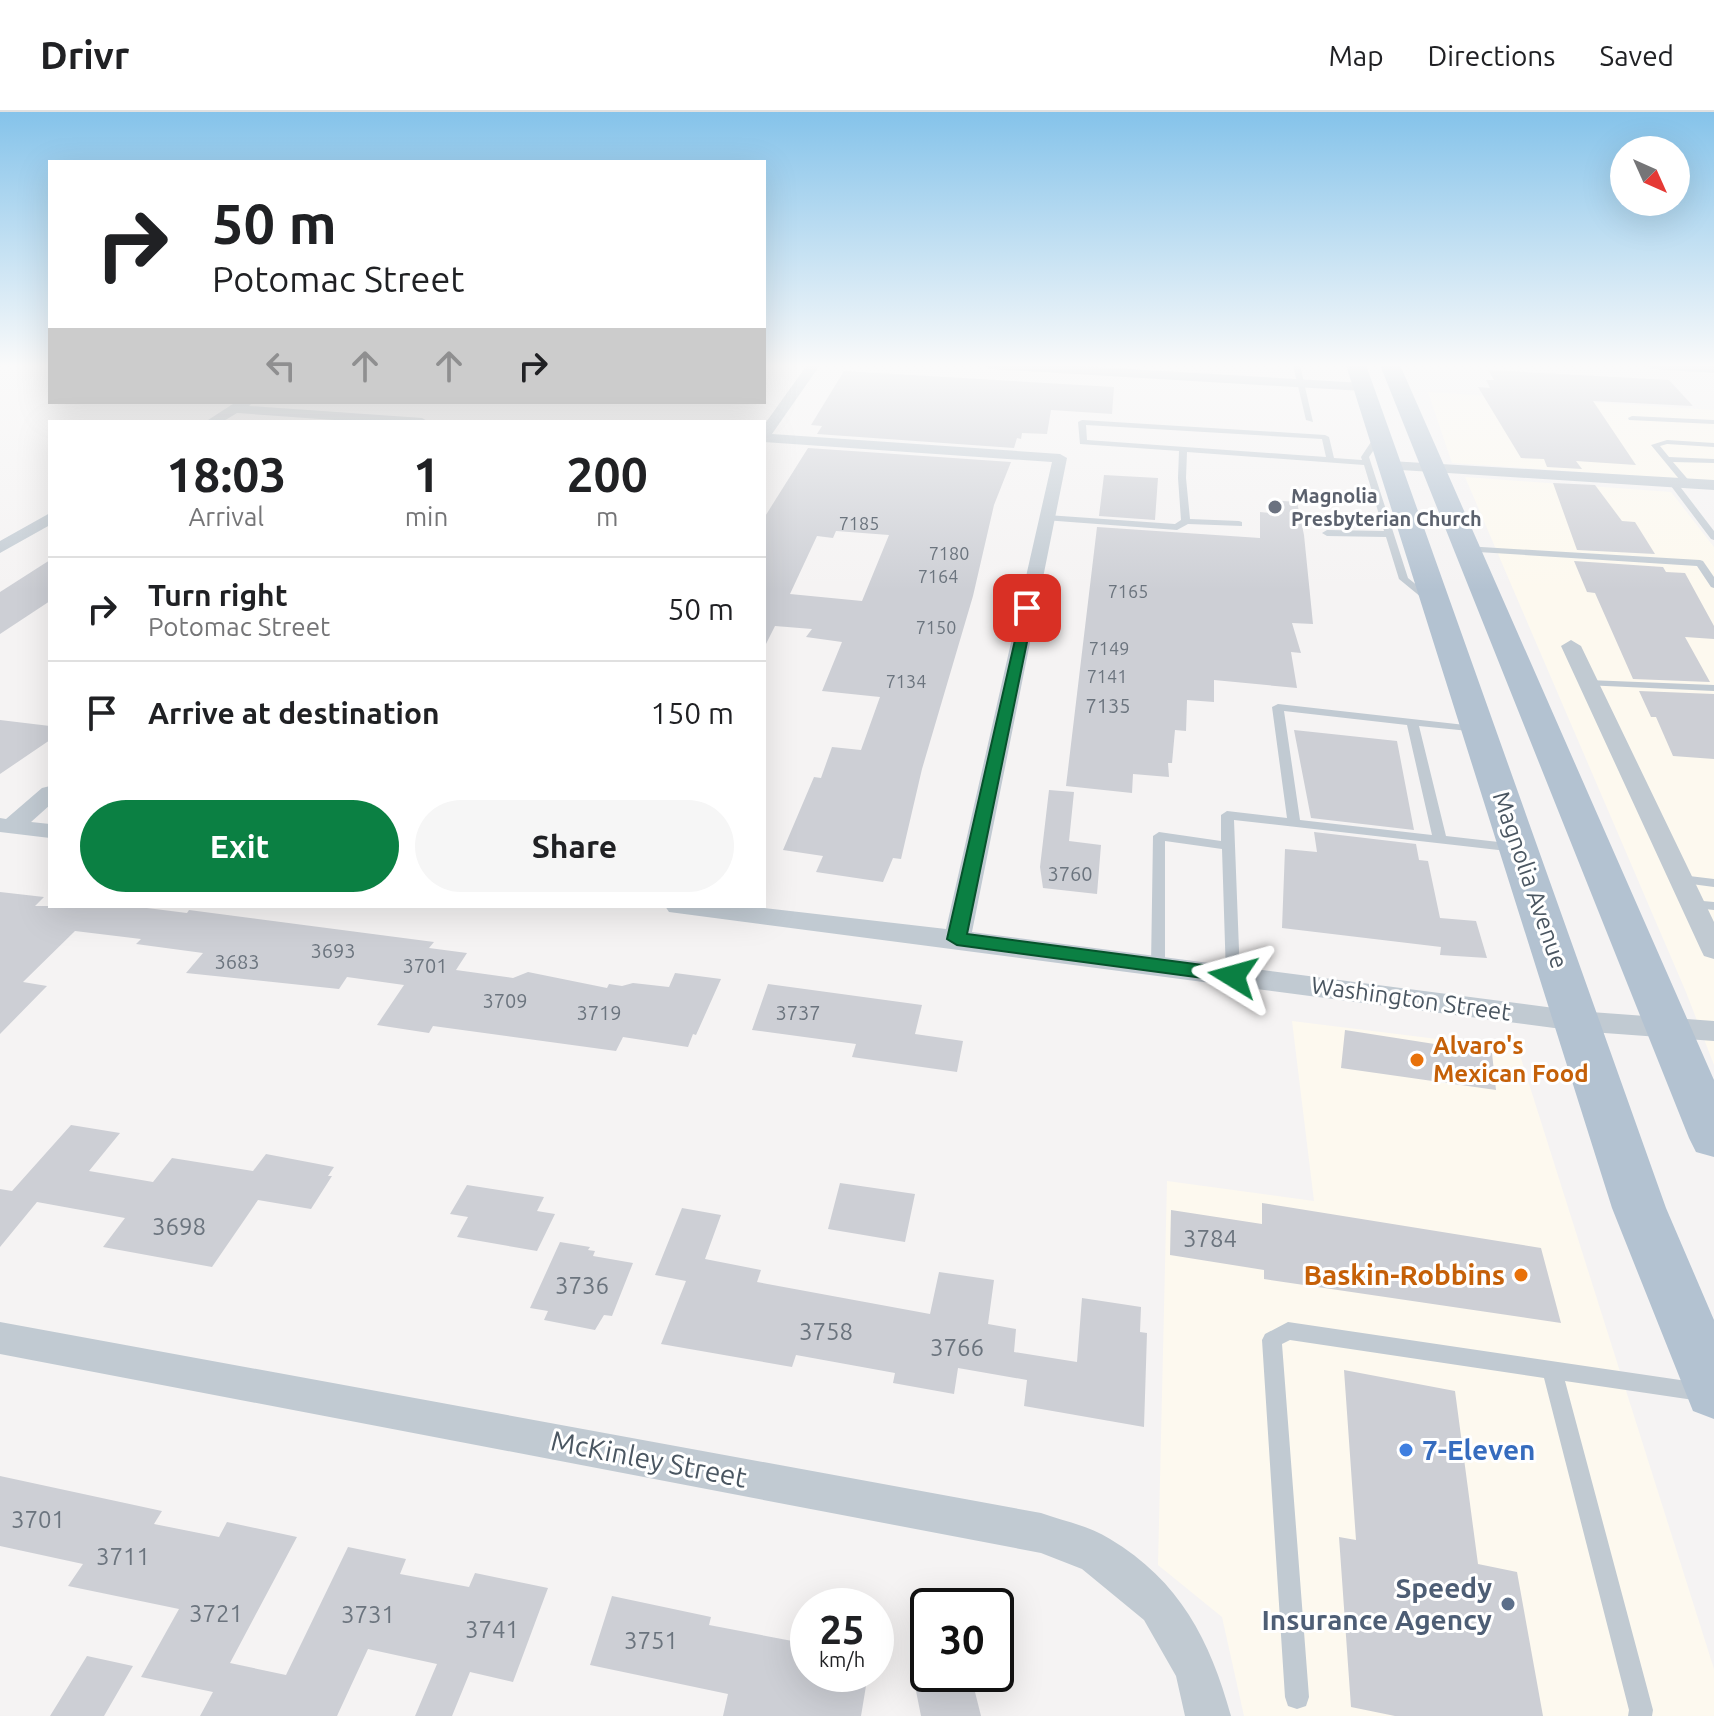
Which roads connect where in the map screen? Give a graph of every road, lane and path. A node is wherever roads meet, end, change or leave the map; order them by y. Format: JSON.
{"nodes":[{"id":1,"x":804,"y":440,"type":"edge"},
{"id":2,"x":1083,"y":440,"type":"edge"},
{"id":3,"x":1326,"y":440,"type":"edge"},
{"id":4,"x":1375,"y":440,"type":"edge"},
{"id":5,"x":1420,"y":440,"type":"edge"},
{"id":6,"x":1714,"y":445,"type":"edge"},
{"id":7,"x":1183,"y":449,"type":"junction"},
{"id":8,"x":1379,"y":455,"type":"junction"},
{"id":9,"x":1666,"y":459,"type":"junction"},
{"id":10,"x":1331,"y":460,"type":"junction"},
{"id":11,"x":1714,"y":461,"type":"edge"},
{"id":12,"x":1431,"y":467,"type":"junction"},
{"id":13,"x":1679,"y":483,"type":"junction"},
{"id":14,"x":1714,"y":485,"type":"edge"},
{"id":15,"x":1047,"y":518,"type":"junction"},
{"id":16,"x":48,"y":519,"type":"edge"},
{"id":17,"x":1186,"y":521,"type":"junction"},
{"id":18,"x":1239,"y":524,"type":"dead end"},
{"id":19,"x":1327,"y":533,"type":"dead end"},
{"id":20,"x":1390,"y":534,"type":"junction"},
{"id":21,"x":1714,"y":537,"type":"edge"},
{"id":22,"x":0,"y":548,"type":"edge"},
{"id":23,"x":1465,"y":549,"type":"junction"},
{"id":24,"x":1714,"y":585,"type":"edge"},
{"id":25,"x":1438,"y":607,"type":"junction"},
{"id":26,"x":1571,"y":646,"type":"dead end"},
{"id":27,"x":1588,"y":683,"type":"junction"},
{"id":28,"x":1714,"y":688,"type":"edge"},
{"id":29,"x":1412,"y":722,"type":"junction"},
{"id":30,"x":1479,"y":729,"type":"junction"},
{"id":31,"x":48,"y":794,"type":"edge"},
{"id":32,"x":1294,"y":823,"type":"junction"},
{"id":33,"x":5,"y":826,"type":"edge"},
{"id":34,"x":48,"y":831,"type":"edge"},
{"id":35,"x":1440,"y":839,"type":"junction"},
{"id":36,"x":1229,"y":846,"type":"junction"},
{"id":37,"x":1519,"y":848,"type":"junction"},
{"id":38,"x":1681,"y":879,"type":"junction"},
{"id":39,"x":1714,"y":883,"type":"edge"},
{"id":40,"x":1703,"y":905,"type":"edge"},
{"id":41,"x":695,"y":908,"type":"edge"},
{"id":42,"x":957,"y":939,"type":"junction"},
{"id":43,"x":1714,"y":950,"type":"edge"},
{"id":44,"x":1158,"y":966,"type":"junction"},
{"id":45,"x":1233,"y":976,"type":"junction"},
{"id":46,"x":1577,"y":1021,"type":"junction"},
{"id":47,"x":1692,"y":1030,"type":"edge"},
{"id":48,"x":1714,"y":1138,"type":"edge"},
{"id":49,"x":0,"y":1338,"type":"edge"},
{"id":50,"x":1552,"y":1370,"type":"junction"},
{"id":51,"x":1714,"y":1393,"type":"edge"},
{"id":52,"x":1297,"y":1697,"type":"dead end"},
{"id":53,"x":1208,"y":1716,"type":"edge"},
{"id":54,"x":1640,"y":1716,"type":"edge"}],
"edges":[{"from":1,"to":15,"type":"street"},
{"from":2,"to":7,"type":"lane"},
{"from":3,"to":10,"type":"lane"},
{"from":4,"to":8,"type":"main road","name":"Magnolia Avenue"},
{"from":5,"to":12,"type":"main road"},
{"from":6,"to":9,"type":"lane"},
{"from":7,"to":10,"type":"lane"},
{"from":7,"to":17,"type":"lane"},
{"from":8,"to":10,"type":"lane"},
{"from":8,"to":12,"type":"street"},
{"from":8,"to":20,"type":"lane"},
{"from":8,"to":25,"type":"main road","name":"Magnolia Avenue"},
{"from":9,"to":11,"type":"lane"},
{"from":9,"to":13,"type":"lane"},
{"from":12,"to":13,"type":"street"},
{"from":12,"to":23,"type":"main road"},
{"from":13,"to":14,"type":"street"},
{"from":13,"to":21,"type":"lane"},
{"from":15,"to":17,"type":"lane"},
{"from":15,"to":42,"type":"street"},
{"from":16,"to":22,"type":"street"},
{"from":17,"to":18,"type":"lane"},
{"from":19,"to":20,"type":"lane"},
{"from":20,"to":25,"type":"lane"},
{"from":23,"to":24,"type":"lane"},
{"from":23,"to":47,"type":"main road"},
{"from":25,"to":30,"type":"main road","name":"Magnolia Avenue"},
{"from":26,"to":27,"type":"street"},
{"from":27,"to":28,"type":"lane"},
{"from":27,"to":38,"type":"street"},
{"from":29,"to":30,"type":"lane"},
{"from":29,"to":32,"type":"lane"},
{"from":29,"to":35,"type":"lane"},
{"from":30,"to":37,"type":"main road","name":"Magnolia Avenue"},
{"from":31,"to":33,"type":"street"},
{"from":32,"to":35,"type":"lane"},
{"from":32,"to":36,"type":"lane"},
{"from":33,"to":34,"type":"street"},
{"from":35,"to":37,"type":"lane"},
{"from":36,"to":44,"type":"lane"},
{"from":36,"to":45,"type":"lane"},
{"from":37,"to":46,"type":"main road","name":"Magnolia Avenue"},
{"from":38,"to":39,"type":"lane"},
{"from":38,"to":40,"type":"street"},
{"from":40,"to":43,"type":"street"},
{"from":41,"to":42,"type":"street","name":"Washington Street"},
{"from":42,"to":44,"type":"street","name":"Washington Street"},
{"from":44,"to":45,"type":"street","name":"Washington Street"},
{"from":45,"to":46,"type":"street","name":"Washington Street"},
{"from":46,"to":47,"type":"street","name":"Washington Street"},
{"from":46,"to":51,"type":"main road","name":"Magnolia Avenue"},
{"from":47,"to":48,"type":"main road"},
{"from":49,"to":53,"type":"street","name":"McKinley Street"},
{"from":50,"to":51,"type":"lane"},
{"from":50,"to":52,"type":"lane"},
{"from":50,"to":54,"type":"lane"}]}
